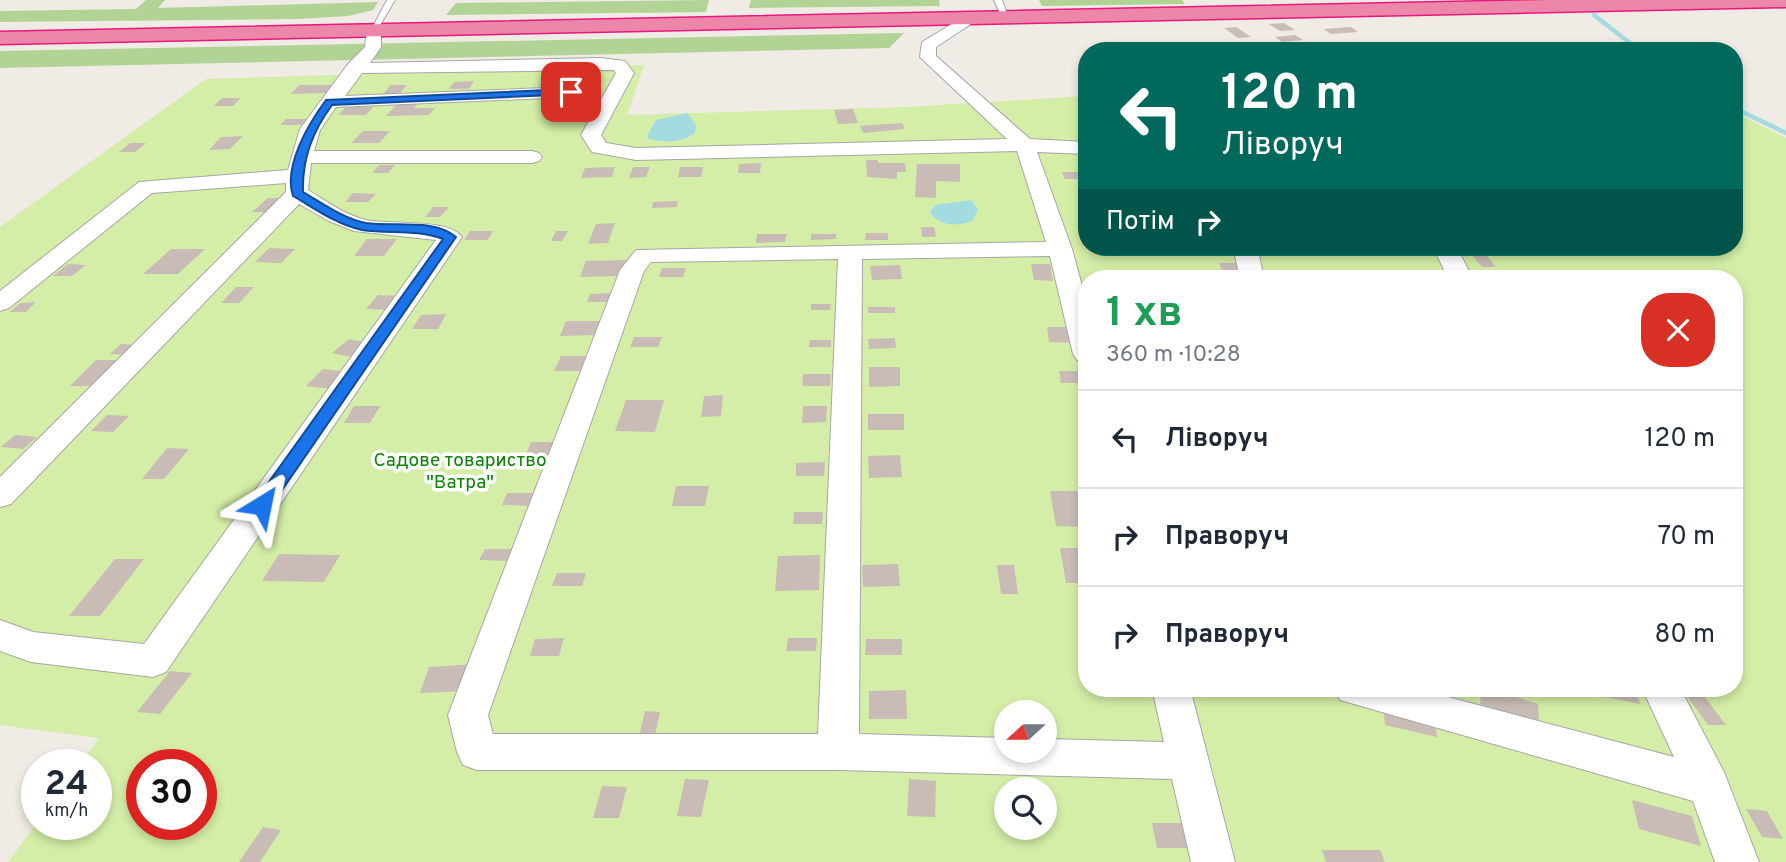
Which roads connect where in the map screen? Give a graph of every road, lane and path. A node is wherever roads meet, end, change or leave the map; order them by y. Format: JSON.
{"nodes":[{"id":1,"x":391,"y":0,"type":"edge"},
{"id":2,"x":1695,"y":1,"type":"edge"},
{"id":3,"x":1786,"y":1,"type":"edge"},
{"id":4,"x":1002,"y":9,"type":"edge"},
{"id":5,"x":968,"y":19,"type":"junction"},
{"id":6,"x":373,"y":30,"type":"junction"},
{"id":7,"x":0,"y":38,"type":"edge"},
{"id":8,"x":354,"y":68,"type":"junction"},
{"id":9,"x":571,"y":92,"type":"dead end"},
{"id":10,"x":329,"y":102,"type":"junction"},
{"id":11,"x":1025,"y":145,"type":"junction"},
{"id":12,"x":1078,"y":148,"type":"edge"},
{"id":13,"x":532,"y":158,"type":"dead end"},
{"id":14,"x":299,"y":176,"type":"junction"},
{"id":15,"x":1060,"y":249,"type":"junction"},
{"id":16,"x":850,"y":253,"type":"junction"},
{"id":17,"x":0,"y":303,"type":"edge"},
{"id":18,"x":1078,"y":319,"type":"edge"},
{"id":19,"x":0,"y":496,"type":"edge"},
{"id":20,"x":0,"y":635,"type":"edge"},
{"id":21,"x":1173,"y":697,"type":"edge"},
{"id":22,"x":1387,"y":697,"type":"edge"},
{"id":23,"x":1665,"y":697,"type":"edge"},
{"id":24,"x":838,"y":752,"type":"junction"},
{"id":25,"x":1190,"y":761,"type":"junction"},
{"id":26,"x":1709,"y":786,"type":"junction"},
{"id":27,"x":1213,"y":862,"type":"edge"},
{"id":28,"x":1737,"y":862,"type":"edge"}],
"edges":[{"from":1,"to":6,"type":"lane"},
{"from":2,"to":3,"type":"highway"},
{"from":2,"to":4,"type":"highway"},
{"from":4,"to":5,"type":"highway"},
{"from":5,"to":6,"type":"highway"},
{"from":5,"to":11,"type":"street"},
{"from":6,"to":7,"type":"highway"},
{"from":6,"to":8,"type":"street"},
{"from":8,"to":10,"type":"street"},
{"from":8,"to":11,"type":"street"},
{"from":9,"to":10,"type":"street"},
{"from":10,"to":14,"type":"street"},
{"from":11,"to":12,"type":"street"},
{"from":11,"to":15,"type":"street"},
{"from":13,"to":14,"type":"street"},
{"from":14,"to":17,"type":"street"},
{"from":14,"to":19,"type":"street"},
{"from":14,"to":20,"type":"street"},
{"from":15,"to":16,"type":"street"},
{"from":15,"to":18,"type":"street"},
{"from":16,"to":24,"type":"street"},
{"from":16,"to":24,"type":"street"},
{"from":21,"to":25,"type":"street"},
{"from":22,"to":26,"type":"street"},
{"from":23,"to":26,"type":"street"},
{"from":24,"to":25,"type":"street"},
{"from":25,"to":27,"type":"street"},
{"from":26,"to":28,"type":"street"}]}
